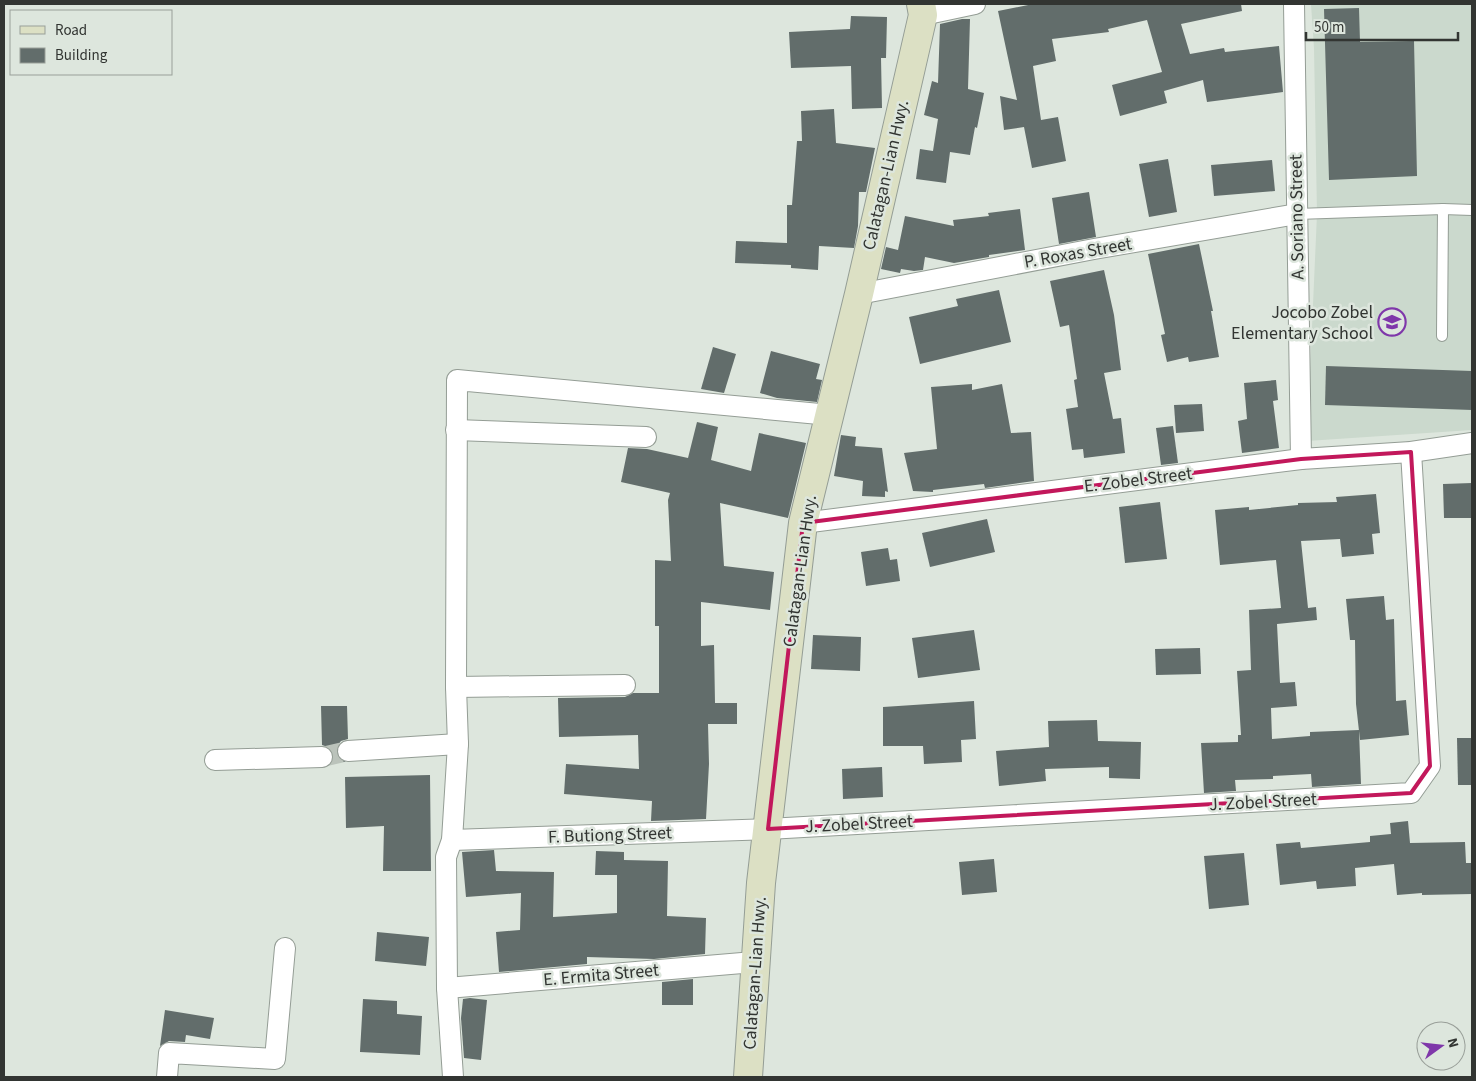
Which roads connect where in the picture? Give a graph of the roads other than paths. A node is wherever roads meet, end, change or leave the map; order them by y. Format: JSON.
{"nodes":[{"id":1,"x":975,"y":4,"type":"edge"},
{"id":2,"x":1294,"y":4,"type":"edge"},
{"id":3,"x":922,"y":9,"type":"edge"},
{"id":4,"x":1443,"y":209,"type":"junction"},
{"id":5,"x":1472,"y":210,"type":"edge"},
{"id":6,"x":1297,"y":214,"type":"junction"},
{"id":7,"x":859,"y":294,"type":"junction"},
{"id":8,"x":1442,"y":336,"type":"dead end"},
{"id":9,"x":830,"y":415,"type":"junction"},
{"id":10,"x":456,"y":430,"type":"junction"},
{"id":11,"x":646,"y":437,"type":"dead end"},
{"id":12,"x":1472,"y":442,"type":"edge"},
{"id":13,"x":1411,"y":452,"type":"junction"},
{"id":14,"x":1301,"y":460,"type":"junction"},
{"id":15,"x":803,"y":523,"type":"junction"},
{"id":16,"x":625,"y":685,"type":"dead end"},
{"id":17,"x":456,"y":687,"type":"junction"},
{"id":18,"x":458,"y":744,"type":"junction"},
{"id":19,"x":348,"y":752,"type":"tunnel mouth"},
{"id":20,"x":322,"y":757,"type":"tunnel mouth"},
{"id":21,"x":215,"y":760,"type":"dead end"},
{"id":22,"x":768,"y":829,"type":"junction"},
{"id":23,"x":452,"y":840,"type":"junction"},
{"id":24,"x":284,"y":948,"type":"dead end"},
{"id":25,"x":754,"y":962,"type":"junction"},
{"id":26,"x":447,"y":988,"type":"junction"},
{"id":27,"x":167,"y":1077,"type":"edge"},
{"id":28,"x":453,"y":1077,"type":"edge"},
{"id":29,"x":748,"y":1077,"type":"edge"}],
"edges":[{"from":1,"to":3,"type":"street"},
{"from":2,"to":6,"type":"street","name":"A. Soriano Street"},
{"from":3,"to":7,"type":"main road","name":"Calatagan-Lian Hwy."},
{"from":4,"to":5,"type":"lane"},
{"from":4,"to":6,"type":"lane"},
{"from":4,"to":8,"type":"lane"},
{"from":6,"to":7,"type":"street","name":"P. Roxas Street"},
{"from":6,"to":14,"type":"street","name":"A. Soriano Street"},
{"from":7,"to":9,"type":"main road","name":"Calatagan-Lian Hwy."},
{"from":9,"to":10,"type":"street"},
{"from":9,"to":15,"type":"main road","name":"Calatagan-Lian Hwy."},
{"from":10,"to":11,"type":"street"},
{"from":10,"to":17,"type":"street"},
{"from":12,"to":13,"type":"street","name":"E. Zobel Street"},
{"from":13,"to":14,"type":"street","name":"E. Zobel Street"},
{"from":13,"to":22,"type":"street","name":"J. Zobel Street"},
{"from":14,"to":15,"type":"street","name":"E. Zobel Street"},
{"from":15,"to":22,"type":"main road","name":"Calatagan-Lian Hwy."},
{"from":16,"to":17,"type":"street"},
{"from":17,"to":18,"type":"street"},
{"from":18,"to":19,"type":"street"},
{"from":18,"to":23,"type":"street"},
{"from":20,"to":21,"type":"street"},
{"from":22,"to":23,"type":"street","name":"F. Butiong Street"},
{"from":22,"to":25,"type":"main road","name":"Calatagan-Lian Hwy."},
{"from":23,"to":26,"type":"street"},
{"from":24,"to":27,"type":"street"},
{"from":25,"to":26,"type":"street","name":"E. Ermita Street"},
{"from":25,"to":29,"type":"main road","name":"Calatagan-Lian Hwy."},
{"from":26,"to":28,"type":"street"}]}
